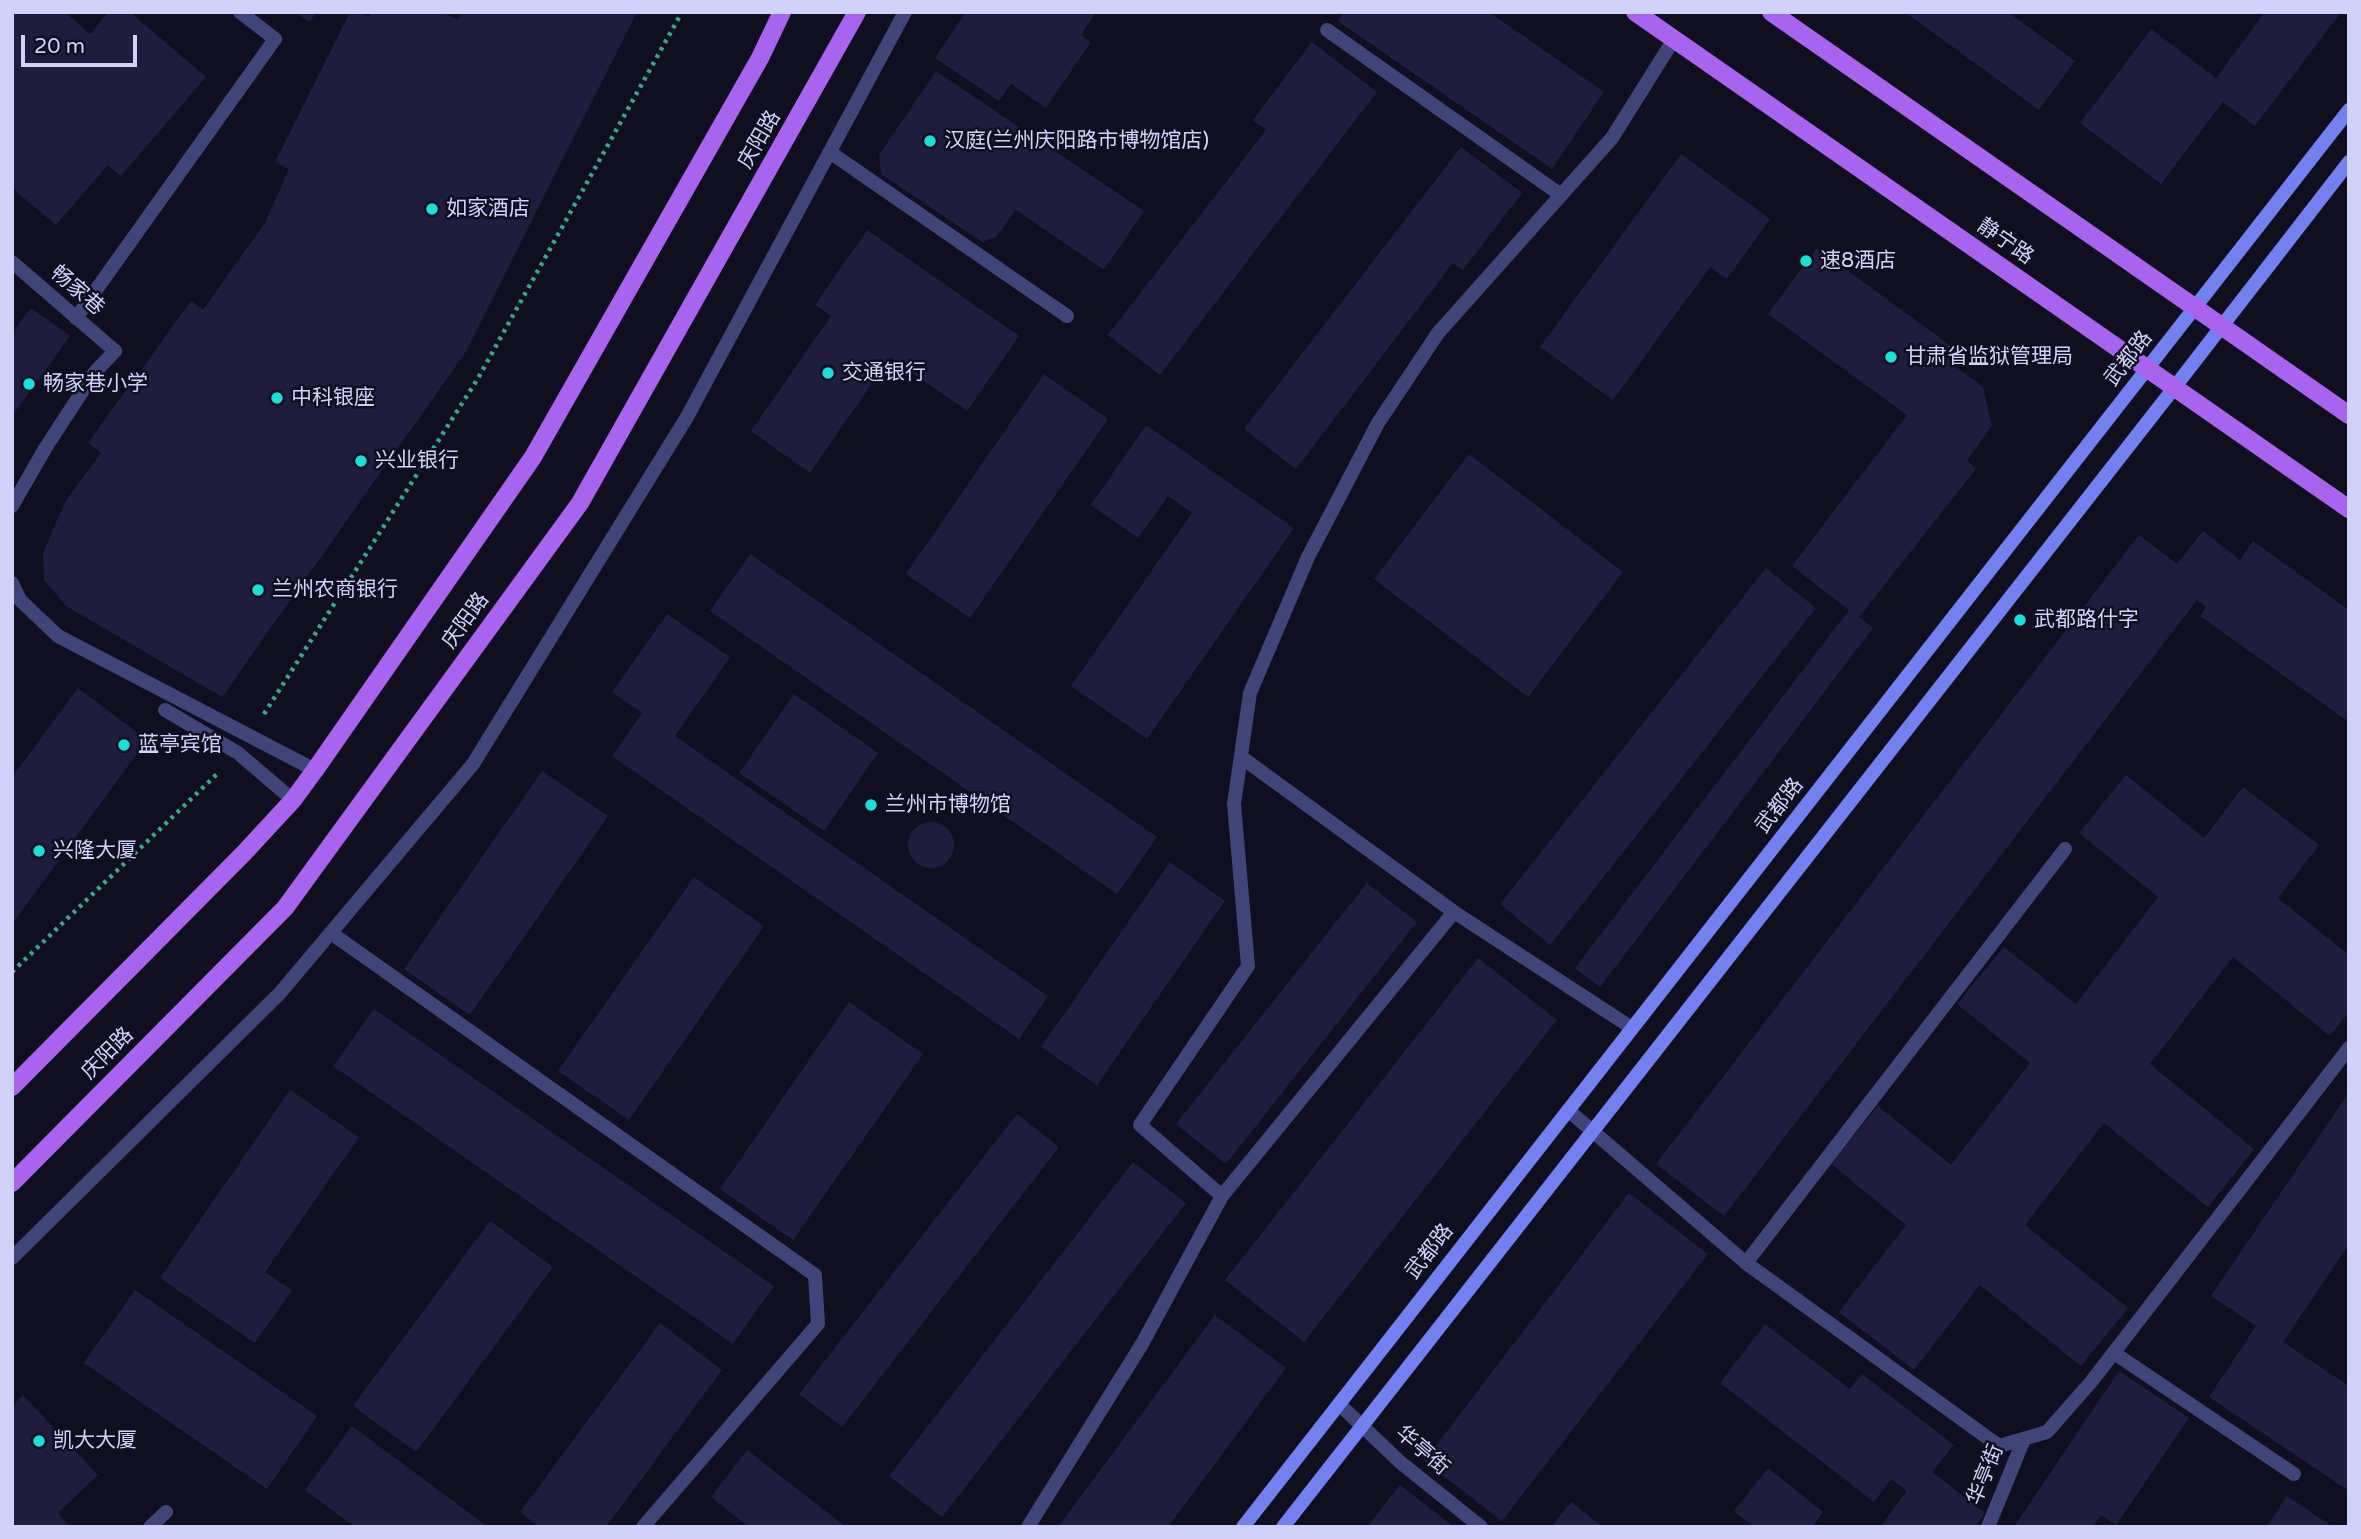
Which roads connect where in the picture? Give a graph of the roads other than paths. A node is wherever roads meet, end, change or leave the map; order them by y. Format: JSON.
{"nodes":[{"id":1,"x":240,"y":12,"type":"edge"},
{"id":2,"x":782,"y":12,"type":"edge"},
{"id":3,"x":857,"y":12,"type":"edge"},
{"id":4,"x":905,"y":12,"type":"edge"},
{"id":5,"x":1635,"y":12,"type":"edge"},
{"id":6,"x":1771,"y":12,"type":"edge"},
{"id":7,"x":1327,"y":30,"type":"dead end"},
{"id":8,"x":1674,"y":39,"type":"junction"},
{"id":9,"x":2349,"y":110,"type":"edge"},
{"id":10,"x":831,"y":153,"type":"junction"},
{"id":11,"x":2349,"y":162,"type":"edge"},
{"id":12,"x":1561,"y":194,"type":"junction"},
{"id":13,"x":12,"y":262,"type":"edge"},
{"id":14,"x":2195,"y":309,"type":"junction"},
{"id":15,"x":1067,"y":316,"type":"dead end"},
{"id":16,"x":76,"y":318,"type":"junction"},
{"id":17,"x":2221,"y":327,"type":"junction"},
{"id":18,"x":2148,"y":370,"type":"junction"},
{"id":19,"x":2175,"y":388,"type":"junction"},
{"id":20,"x":2349,"y":415,"type":"edge"},
{"id":21,"x":12,"y":506,"type":"edge"},
{"id":22,"x":2349,"y":509,"type":"edge"},
{"id":23,"x":12,"y":583,"type":"edge"},
{"id":24,"x":165,"y":710,"type":"dead end"},
{"id":25,"x":1241,"y":757,"type":"junction"},
{"id":26,"x":315,"y":770,"type":"junction"},
{"id":27,"x":292,"y":800,"type":"junction"},
{"id":28,"x":2065,"y":849,"type":"dead end"},
{"id":29,"x":1454,"y":912,"type":"junction"},
{"id":30,"x":331,"y":933,"type":"junction"},
{"id":31,"x":1632,"y":1028,"type":"junction"},
{"id":32,"x":2349,"y":1048,"type":"edge"},
{"id":33,"x":12,"y":1087,"type":"edge"},
{"id":34,"x":1568,"y":1110,"type":"junction"},
{"id":35,"x":1593,"y":1130,"type":"junction"},
{"id":36,"x":12,"y":1183,"type":"edge"},
{"id":37,"x":1222,"y":1196,"type":"junction"},
{"id":38,"x":12,"y":1258,"type":"edge"},
{"id":39,"x":1746,"y":1263,"type":"junction"},
{"id":40,"x":2114,"y":1353,"type":"junction"},
{"id":41,"x":1339,"y":1404,"type":"junction"},
{"id":42,"x":1362,"y":1426,"type":"junction"},
{"id":43,"x":2024,"y":1439,"type":"junction"},
{"id":44,"x":2294,"y":1474,"type":"dead end"},
{"id":45,"x":166,"y":1511,"type":"dead end"},
{"id":46,"x":150,"y":1527,"type":"edge"},
{"id":47,"x":643,"y":1527,"type":"edge"},
{"id":48,"x":1028,"y":1527,"type":"edge"},
{"id":49,"x":1243,"y":1527,"type":"edge"},
{"id":50,"x":1283,"y":1527,"type":"edge"},
{"id":51,"x":1480,"y":1527,"type":"edge"},
{"id":52,"x":1988,"y":1527,"type":"edge"}],
"edges":[{"from":1,"to":16,"type":"street"},
{"from":2,"to":26,"type":"main road","name":"庆阳路"},
{"from":3,"to":36,"type":"main road","name":"庆阳路"},
{"from":4,"to":10,"type":"street"},
{"from":5,"to":8,"type":"main road","name":"静宁路"},
{"from":6,"to":14,"type":"main road"},
{"from":7,"to":12,"type":"street"},
{"from":8,"to":12,"type":"street"},
{"from":8,"to":18,"type":"main road","name":"静宁路"},
{"from":9,"to":14,"type":"main road","name":"武都路"},
{"from":10,"to":15,"type":"street"},
{"from":10,"to":30,"type":"street"},
{"from":11,"to":17,"type":"main road"},
{"from":12,"to":25,"type":"street"},
{"from":13,"to":16,"type":"street","name":"畅家巷"},
{"from":14,"to":17,"type":"main road"},
{"from":14,"to":18,"type":"main road","name":"武都路"},
{"from":16,"to":21,"type":"street","name":"畅家巷"},
{"from":17,"to":19,"type":"main road"},
{"from":17,"to":20,"type":"main road"},
{"from":18,"to":19,"type":"main road","name":"静宁路"},
{"from":18,"to":31,"type":"main road","name":"武都路"},
{"from":19,"to":22,"type":"main road","name":"静宁路"},
{"from":19,"to":35,"type":"main road"},
{"from":23,"to":26,"type":"street"},
{"from":24,"to":27,"type":"street"},
{"from":25,"to":29,"type":"street"},
{"from":25,"to":37,"type":"street"},
{"from":26,"to":27,"type":"main road","name":"庆阳路"},
{"from":27,"to":33,"type":"main road","name":"庆阳路"},
{"from":28,"to":39,"type":"street"},
{"from":29,"to":31,"type":"street"},
{"from":29,"to":37,"type":"street"},
{"from":30,"to":38,"type":"street"},
{"from":30,"to":47,"type":"street"},
{"from":31,"to":34,"type":"main road","name":"武都路"},
{"from":32,"to":40,"type":"street"},
{"from":34,"to":35,"type":"street"},
{"from":34,"to":41,"type":"main road","name":"武都路"},
{"from":35,"to":39,"type":"street"},
{"from":35,"to":42,"type":"main road"},
{"from":37,"to":48,"type":"street"},
{"from":39,"to":43,"type":"street"},
{"from":40,"to":43,"type":"street"},
{"from":40,"to":44,"type":"street"},
{"from":41,"to":42,"type":"street","name":"华亭街"},
{"from":41,"to":49,"type":"main road","name":"武都路"},
{"from":42,"to":50,"type":"main road"},
{"from":42,"to":51,"type":"street","name":"华亭街"},
{"from":43,"to":52,"type":"street","name":"华亭街"},
{"from":45,"to":46,"type":"street"}]}
